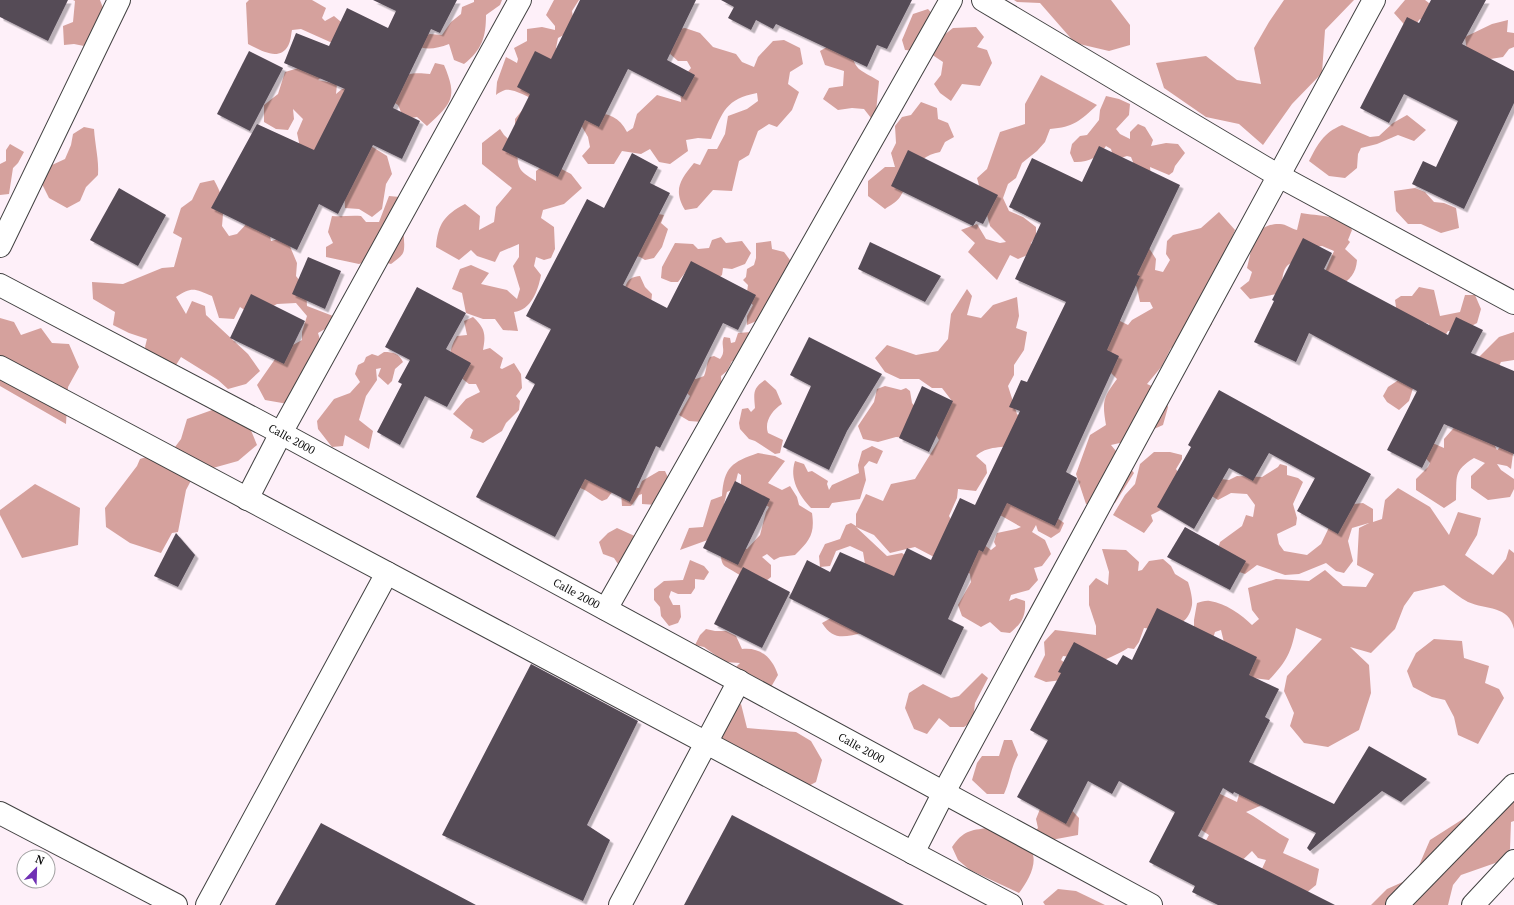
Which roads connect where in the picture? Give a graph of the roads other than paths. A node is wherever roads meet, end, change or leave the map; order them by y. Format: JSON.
{"nodes":[{"id":1,"x":119,"y":0,"type":"edge"},
{"id":2,"x":520,"y":0,"type":"edge"},
{"id":3,"x":951,"y":0,"type":"edge"},
{"id":4,"x":983,"y":0,"type":"edge"},
{"id":5,"x":1374,"y":0,"type":"edge"},
{"id":6,"x":1279,"y":176,"type":"junction"},
{"id":7,"x":0,"y":246,"type":"edge"},
{"id":8,"x":0,"y":285,"type":"edge"},
{"id":9,"x":1514,"y":303,"type":"edge"},
{"id":10,"x":0,"y":367,"type":"edge"},
{"id":11,"x":281,"y":433,"type":"junction"},
{"id":12,"x":247,"y":499,"type":"junction"},
{"id":13,"x":387,"y":573,"type":"junction"},
{"id":14,"x":606,"y":609,"type":"junction"},
{"id":15,"x":739,"y":681,"type":"junction"},
{"id":16,"x":707,"y":743,"type":"junction"},
{"id":17,"x":1514,"y":785,"type":"edge"},
{"id":18,"x":943,"y":794,"type":"junction"},
{"id":19,"x":0,"y":813,"type":"edge"},
{"id":20,"x":913,"y":853,"type":"junction"},
{"id":21,"x":1514,"y":861,"type":"edge"},
{"id":22,"x":176,"y":905,"type":"edge"},
{"id":23,"x":207,"y":905,"type":"edge"},
{"id":24,"x":620,"y":905,"type":"edge"},
{"id":25,"x":1011,"y":905,"type":"edge"},
{"id":26,"x":1151,"y":905,"type":"edge"},
{"id":27,"x":1397,"y":905,"type":"edge"},
{"id":28,"x":1473,"y":905,"type":"edge"}],
"edges":[{"from":1,"to":7,"type":"street"},
{"from":2,"to":11,"type":"street"},
{"from":3,"to":14,"type":"street"},
{"from":4,"to":6,"type":"street"},
{"from":5,"to":6,"type":"street"},
{"from":6,"to":9,"type":"street"},
{"from":6,"to":18,"type":"street"},
{"from":8,"to":11,"type":"street","name":"Calle 2000"},
{"from":10,"to":12,"type":"street"},
{"from":11,"to":12,"type":"street"},
{"from":11,"to":14,"type":"street","name":"Calle 2000"},
{"from":12,"to":13,"type":"street"},
{"from":13,"to":16,"type":"street"},
{"from":13,"to":23,"type":"street"},
{"from":14,"to":15,"type":"street","name":"Calle 2000"},
{"from":15,"to":16,"type":"street"},
{"from":15,"to":18,"type":"street","name":"Calle 2000"},
{"from":16,"to":20,"type":"street"},
{"from":16,"to":24,"type":"street"},
{"from":17,"to":27,"type":"street"},
{"from":18,"to":20,"type":"street"},
{"from":18,"to":26,"type":"street","name":"Calle 2000"},
{"from":19,"to":22,"type":"street"},
{"from":20,"to":25,"type":"street"},
{"from":21,"to":28,"type":"street"}]}
